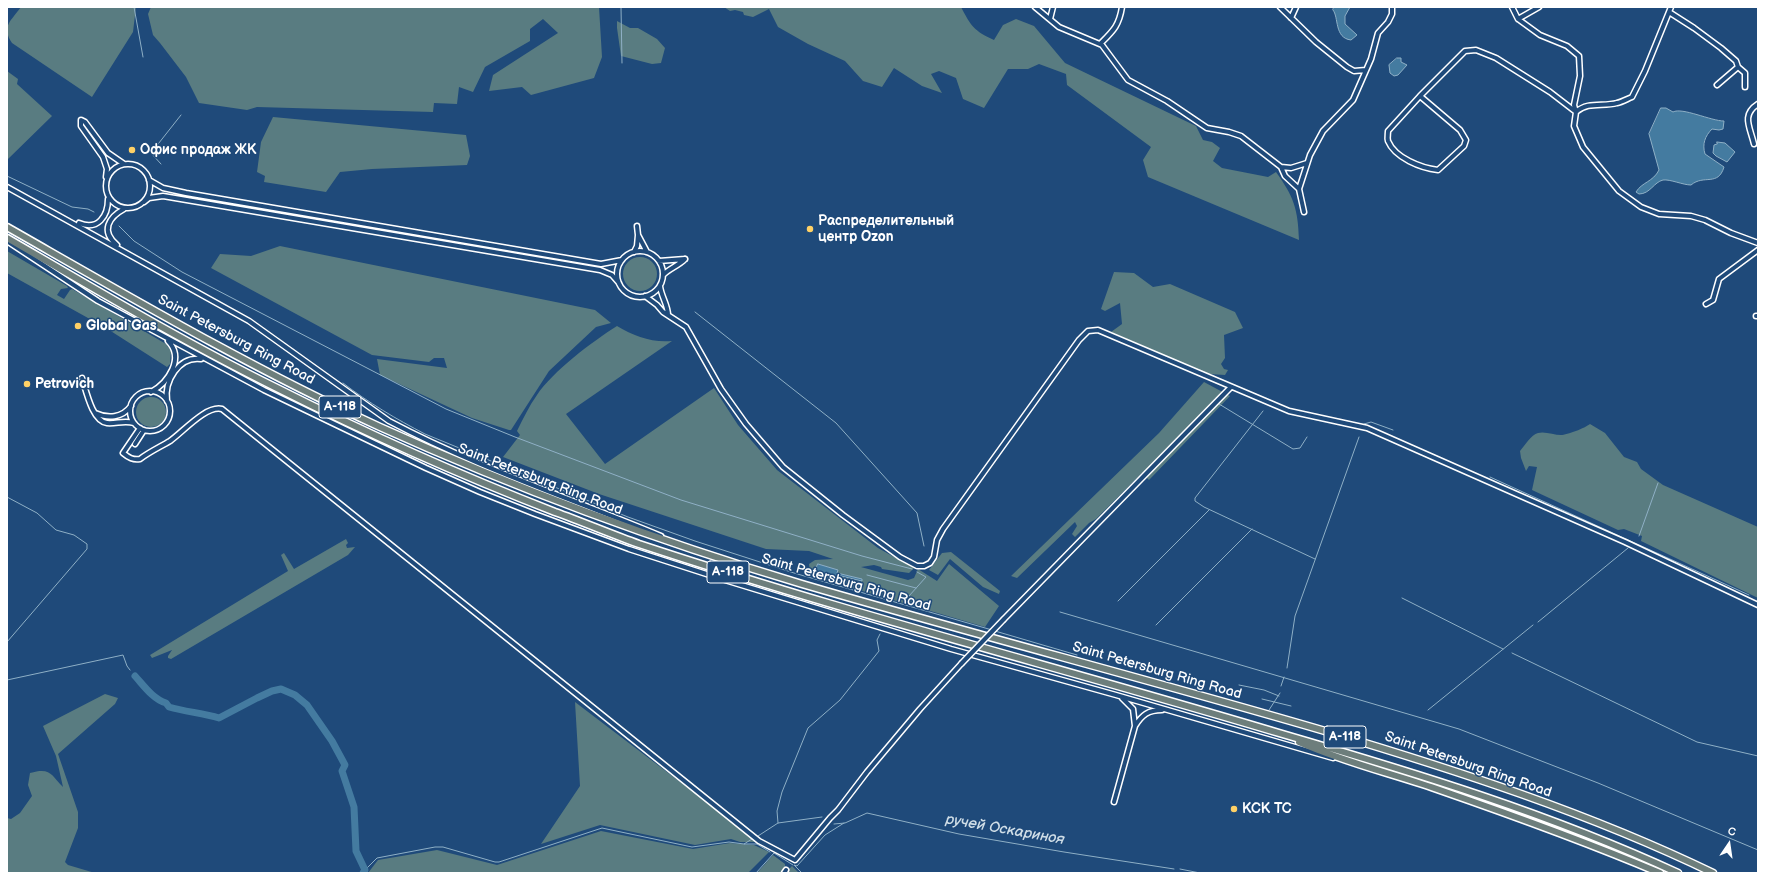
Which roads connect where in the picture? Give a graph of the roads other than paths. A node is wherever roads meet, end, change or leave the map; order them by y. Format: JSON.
{"nodes":[{"id":1,"x":1035,"y":7,"type":"edge"},
{"id":2,"x":1052,"y":7,"type":"edge"},
{"id":3,"x":1122,"y":7,"type":"edge"},
{"id":4,"x":1280,"y":7,"type":"edge"},
{"id":5,"x":1296,"y":7,"type":"edge"},
{"id":6,"x":1392,"y":7,"type":"edge"},
{"id":7,"x":1512,"y":7,"type":"edge"},
{"id":8,"x":1539,"y":7,"type":"edge"},
{"id":9,"x":1671,"y":7,"type":"edge"},
{"id":10,"x":1669,"y":12,"type":"junction"},
{"id":11,"x":1291,"y":18,"type":"junction"},
{"id":12,"x":1050,"y":19,"type":"junction"},
{"id":13,"x":1518,"y":19,"type":"junction"},
{"id":14,"x":1100,"y":44,"type":"junction"},
{"id":15,"x":1738,"y":67,"type":"junction"},
{"id":16,"x":1366,"y":70,"type":"junction"},
{"id":17,"x":1718,"y":84,"type":"dead end"},
{"id":18,"x":1745,"y":87,"type":"dead end"},
{"id":19,"x":1420,"y":96,"type":"junction"},
{"id":20,"x":1758,"y":104,"type":"edge"},
{"id":21,"x":1576,"y":112,"type":"junction"},
{"id":22,"x":1754,"y":144,"type":"dead end"},
{"id":23,"x":1307,"y":163,"type":"junction"},
{"id":24,"x":124,"y":164,"type":"junction"},
{"id":25,"x":1281,"y":167,"type":"junction"},
{"id":26,"x":106,"y":180,"type":"junction"},
{"id":27,"x":149,"y":180,"type":"junction"},
{"id":28,"x":7,"y":187,"type":"edge"},
{"id":29,"x":1299,"y":190,"type":"junction"},
{"id":30,"x":108,"y":199,"type":"junction"},
{"id":31,"x":144,"y":202,"type":"junction"},
{"id":32,"x":124,"y":209,"type":"junction"},
{"id":33,"x":1304,"y":212,"type":"dead end"},
{"id":34,"x":64,"y":217,"type":"junction"},
{"id":35,"x":637,"y":226,"type":"dead end"},
{"id":36,"x":7,"y":227,"type":"edge"},
{"id":37,"x":638,"y":235,"type":"junction"},
{"id":38,"x":7,"y":240,"type":"edge"},
{"id":39,"x":1758,"y":242,"type":"edge"},
{"id":40,"x":1758,"y":250,"type":"edge"},
{"id":41,"x":124,"y":252,"type":"junction"},
{"id":42,"x":634,"y":252,"type":"junction"},
{"id":43,"x":647,"y":252,"type":"junction"},
{"id":44,"x":622,"y":260,"type":"junction"},
{"id":45,"x":659,"y":261,"type":"junction"},
{"id":46,"x":663,"y":275,"type":"junction"},
{"id":47,"x":619,"y":283,"type":"junction"},
{"id":48,"x":660,"y":286,"type":"junction"},
{"id":49,"x":645,"y":296,"type":"junction"},
{"id":50,"x":1706,"y":304,"type":"dead end"},
{"id":51,"x":668,"y":315,"type":"junction"},
{"id":52,"x":165,"y":338,"type":"junction"},
{"id":53,"x":204,"y":359,"type":"junction"},
{"id":54,"x":82,"y":378,"type":"dead end"},
{"id":55,"x":1230,"y":388,"type":"junction"},
{"id":56,"x":150,"y":392,"type":"junction"},
{"id":57,"x":168,"y":402,"type":"junction"},
{"id":58,"x":132,"y":406,"type":"junction"},
{"id":59,"x":95,"y":413,"type":"junction"},
{"id":60,"x":135,"y":423,"type":"junction"},
{"id":61,"x":142,"y":429,"type":"junction"},
{"id":62,"x":135,"y":444,"type":"dead end"},
{"id":63,"x":691,"y":548,"type":"junction"},
{"id":64,"x":1758,"y":605,"type":"edge"},
{"id":65,"x":1116,"y":695,"type":"junction"},
{"id":66,"x":1168,"y":710,"type":"junction"},
{"id":67,"x":1135,"y":726,"type":"junction"},
{"id":68,"x":1279,"y":733,"type":"junction"},
{"id":69,"x":1379,"y":771,"type":"junction"},
{"id":70,"x":1114,"y":802,"type":"dead end"},
{"id":71,"x":1660,"y":873,"type":"edge"},
{"id":72,"x":1678,"y":873,"type":"edge"},
{"id":73,"x":1713,"y":873,"type":"edge"}],
"edges":[{"from":1,"to":12,"type":"street"},
{"from":2,"to":12,"type":"street"},
{"from":3,"to":14,"type":"street"},
{"from":4,"to":11,"type":"street"},
{"from":5,"to":11,"type":"street"},
{"from":6,"to":16,"type":"street"},
{"from":7,"to":13,"type":"street"},
{"from":8,"to":13,"type":"street"},
{"from":9,"to":10,"type":"street"},
{"from":10,"to":15,"type":"street"},
{"from":10,"to":21,"type":"street"},
{"from":11,"to":16,"type":"street"},
{"from":12,"to":14,"type":"street"},
{"from":13,"to":21,"type":"street"},
{"from":14,"to":25,"type":"street"},
{"from":15,"to":17,"type":"street"},
{"from":15,"to":18,"type":"street"},
{"from":16,"to":23,"type":"street"},
{"from":19,"to":19,"type":"street"},
{"from":19,"to":21,"type":"street"},
{"from":20,"to":22,"type":"street"},
{"from":21,"to":39,"type":"street"},
{"from":23,"to":25,"type":"street"},
{"from":23,"to":29,"type":"street"},
{"from":24,"to":26,"type":"street"},
{"from":24,"to":26,"type":"street"},
{"from":24,"to":27,"type":"street"},
{"from":25,"to":29,"type":"street"},
{"from":26,"to":30,"type":"street"},
{"from":27,"to":31,"type":"street"},
{"from":27,"to":44,"type":"street"},
{"from":28,"to":34,"type":"street"},
{"from":29,"to":33,"type":"street"},
{"from":30,"to":32,"type":"street"},
{"from":30,"to":34,"type":"street"},
{"from":31,"to":32,"type":"street"},
{"from":31,"to":47,"type":"street"},
{"from":32,"to":41,"type":"street"},
{"from":34,"to":41,"type":"street"},
{"from":35,"to":37,"type":"street"},
{"from":36,"to":63,"type":"highway","name":"Saint Petersburg Ring Road","number":"А-118"},
{"from":37,"to":42,"type":"street"},
{"from":37,"to":43,"type":"street"},
{"from":38,"to":52,"type":"street"},
{"from":38,"to":68,"type":"highway","name":"Saint Petersburg Ring Road","number":"А-118"},
{"from":40,"to":50,"type":"street"},
{"from":41,"to":63,"type":"street"},
{"from":42,"to":43,"type":"street"},
{"from":42,"to":44,"type":"street"},
{"from":43,"to":45,"type":"street"},
{"from":44,"to":47,"type":"street"},
{"from":45,"to":46,"type":"street"},
{"from":45,"to":46,"type":"street"},
{"from":46,"to":48,"type":"street"},
{"from":47,"to":49,"type":"street"},
{"from":48,"to":49,"type":"street"},
{"from":48,"to":51,"type":"street"},
{"from":49,"to":51,"type":"street"},
{"from":51,"to":55,"type":"street"},
{"from":52,"to":53,"type":"street"},
{"from":52,"to":56,"type":"street"},
{"from":53,"to":57,"type":"street"},
{"from":53,"to":65,"type":"street"},
{"from":54,"to":59,"type":"street"},
{"from":55,"to":61,"type":"street","bridge":true},
{"from":55,"to":64,"type":"street"},
{"from":56,"to":57,"type":"street"},
{"from":56,"to":58,"type":"street"},
{"from":57,"to":61,"type":"street"},
{"from":58,"to":59,"type":"street"},
{"from":58,"to":60,"type":"street"},
{"from":59,"to":60,"type":"street"},
{"from":60,"to":61,"type":"street"},
{"from":61,"to":62,"type":"street"},
{"from":63,"to":73,"type":"highway","name":"Saint Petersburg Ring Road","number":"А-118"},
{"from":65,"to":66,"type":"street"},
{"from":65,"to":67,"type":"street"},
{"from":66,"to":67,"type":"street"},
{"from":66,"to":69,"type":"street"},
{"from":67,"to":70,"type":"street"},
{"from":68,"to":69,"type":"highway"},
{"from":68,"to":72,"type":"highway","name":"Saint Petersburg Ring Road","number":"А-118"},
{"from":69,"to":71,"type":"highway"}]}
